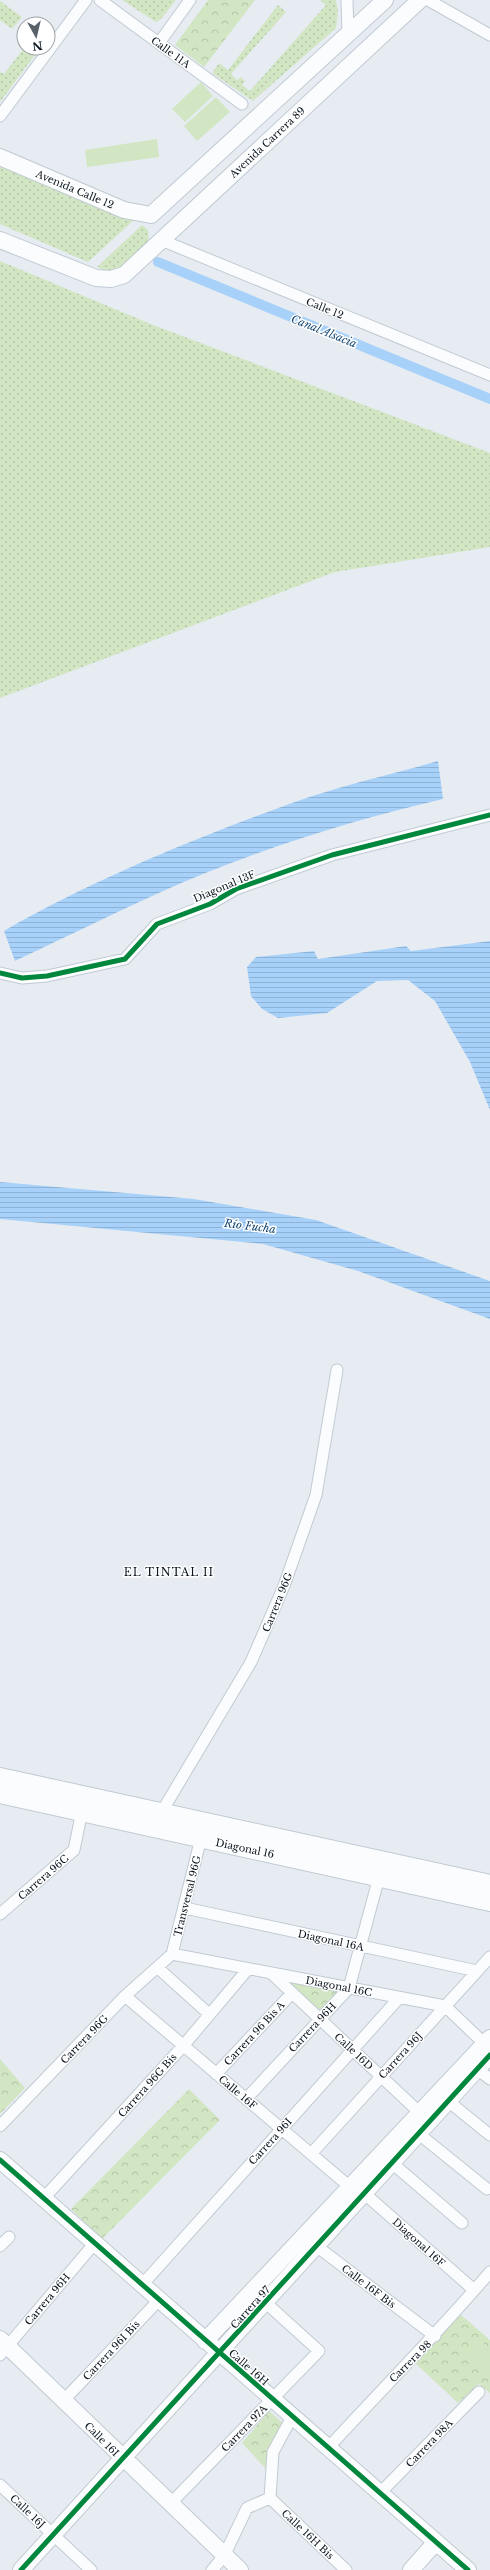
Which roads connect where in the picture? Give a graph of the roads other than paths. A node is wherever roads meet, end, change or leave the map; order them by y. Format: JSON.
{"nodes":[{"id":1,"x":86,"y":0,"type":"edge"},
{"id":2,"x":100,"y":0,"type":"edge"},
{"id":3,"x":190,"y":0,"type":"edge"},
{"id":4,"x":348,"y":0,"type":"edge"},
{"id":5,"x":385,"y":0,"type":"edge"},
{"id":6,"x":420,"y":0,"type":"edge"},
{"id":7,"x":428,"y":0,"type":"edge"},
{"id":8,"x":348,"y":35,"type":"junction"},
{"id":9,"x":490,"y":35,"type":"edge"},
{"id":10,"x":159,"y":43,"type":"junction"},
{"id":11,"x":242,"y":104,"type":"dead end"},
{"id":12,"x":0,"y":116,"type":"edge"},
{"id":13,"x":0,"y":157,"type":"edge"},
{"id":14,"x":151,"y":215,"type":"junction"},
{"id":15,"x":0,"y":240,"type":"edge"},
{"id":16,"x":161,"y":240,"type":"junction"},
{"id":17,"x":490,"y":375,"type":"edge"},
{"id":18,"x":490,"y":815,"type":"edge"},
{"id":19,"x":0,"y":973,"type":"edge"},
{"id":20,"x":337,"y":1370,"type":"dead end"},
{"id":21,"x":0,"y":1777,"type":"edge"},
{"id":22,"x":0,"y":1794,"type":"edge"},
{"id":23,"x":82,"y":1811,"type":"junction"},
{"id":24,"x":161,"y":1813,"type":"junction"},
{"id":25,"x":201,"y":1838,"type":"junction"},
{"id":26,"x":379,"y":1877,"type":"junction"},
{"id":27,"x":490,"y":1884,"type":"edge"},
{"id":28,"x":490,"y":1902,"type":"edge"},
{"id":29,"x":185,"y":1908,"type":"junction"},
{"id":30,"x":0,"y":1914,"type":"edge"},
{"id":31,"x":360,"y":1946,"type":"junction"},
{"id":32,"x":172,"y":1954,"type":"junction"},
{"id":33,"x":490,"y":1957,"type":"edge"},
{"id":34,"x":158,"y":1968,"type":"junction"},
{"id":35,"x":248,"y":1969,"type":"junction"},
{"id":36,"x":477,"y":1971,"type":"junction"},
{"id":37,"x":270,"y":1973,"type":"junction"},
{"id":38,"x":349,"y":1988,"type":"junction"},
{"id":39,"x":292,"y":1993,"type":"junction"},
{"id":40,"x":125,"y":1996,"type":"junction"},
{"id":41,"x":399,"y":1998,"type":"junction"},
{"id":42,"x":445,"y":2006,"type":"junction"},
{"id":43,"x":210,"y":2014,"type":"junction"},
{"id":44,"x":320,"y":2019,"type":"junction"},
{"id":45,"x":183,"y":2046,"type":"junction"},
{"id":46,"x":489,"y":2047,"type":"edge"},
{"id":47,"x":352,"y":2050,"type":"junction"},
{"id":48,"x":478,"y":2069,"type":"junction"},
{"id":49,"x":216,"y":2074,"type":"junction"},
{"id":50,"x":381,"y":2077,"type":"junction"},
{"id":51,"x":490,"y":2079,"type":"edge"},
{"id":52,"x":246,"y":2099,"type":"junction"},
{"id":53,"x":448,"y":2101,"type":"junction"},
{"id":54,"x":420,"y":2113,"type":"junction"},
{"id":55,"x":0,"y":2126,"type":"edge"},
{"id":56,"x":282,"y":2129,"type":"junction"},
{"id":57,"x":419,"y":2134,"type":"junction"},
{"id":58,"x":490,"y":2135,"type":"edge"},
{"id":59,"x":311,"y":2154,"type":"junction"},
{"id":60,"x":0,"y":2160,"type":"edge"},
{"id":61,"x":392,"y":2164,"type":"junction"},
{"id":62,"x":350,"y":2187,"type":"junction"},
{"id":63,"x":487,"y":2189,"type":"dead end"},
{"id":64,"x":365,"y":2194,"type":"junction"},
{"id":65,"x":44,"y":2199,"type":"junction"},
{"id":66,"x":462,"y":2223,"type":"dead end"},
{"id":67,"x":304,"y":2236,"type":"junction"},
{"id":68,"x":9,"y":2237,"type":"dead end"},
{"id":69,"x":94,"y":2244,"type":"junction"},
{"id":70,"x":0,"y":2246,"type":"edge"},
{"id":71,"x":317,"y":2247,"type":"junction"},
{"id":72,"x":490,"y":2272,"type":"edge"},
{"id":73,"x":142,"y":2285,"type":"junction"},
{"id":74,"x":474,"y":2290,"type":"junction"},
{"id":75,"x":159,"y":2300,"type":"junction"},
{"id":76,"x":266,"y":2302,"type":"junction"},
{"id":77,"x":434,"y":2336,"type":"junction"},
{"id":78,"x":205,"y":2341,"type":"junction"},
{"id":79,"x":2,"y":2347,"type":"edge"},
{"id":80,"x":220,"y":2354,"type":"junction"},
{"id":81,"x":479,"y":2392,"type":"dead end"},
{"id":82,"x":64,"y":2400,"type":"junction"},
{"id":83,"x":272,"y":2400,"type":"junction"},
{"id":84,"x":292,"y":2417,"type":"junction"},
{"id":85,"x":328,"y":2448,"type":"junction"},
{"id":86,"x":123,"y":2460,"type":"junction"},
{"id":87,"x":0,"y":2485,"type":"edge"},
{"id":88,"x":379,"y":2494,"type":"junction"},
{"id":89,"x":270,"y":2498,"type":"junction"},
{"id":90,"x":170,"y":2504,"type":"junction"},
{"id":91,"x":54,"y":2535,"type":"junction"},
{"id":92,"x":435,"y":2543,"type":"junction"},
{"id":93,"x":224,"y":2556,"type":"junction"},
{"id":94,"x":21,"y":2570,"type":"edge"},
{"id":95,"x":91,"y":2570,"type":"edge"},
{"id":96,"x":212,"y":2570,"type":"edge"},
{"id":97,"x":240,"y":2570,"type":"edge"},
{"id":98,"x":346,"y":2570,"type":"edge"},
{"id":99,"x":411,"y":2570,"type":"edge"},
{"id":100,"x":468,"y":2570,"type":"edge"}],
"edges":[{"from":1,"to":12,"type":"street"},
{"from":2,"to":10,"type":"street","name":"Calle 11A"},
{"from":3,"to":10,"type":"street"},
{"from":4,"to":8,"type":"street"},
{"from":5,"to":8,"type":"street"},
{"from":6,"to":16,"type":"street","name":"Avenida Carrera 89"},
{"from":7,"to":9,"type":"street"},
{"from":8,"to":14,"type":"street"},
{"from":10,"to":11,"type":"street","name":"Calle 11A"},
{"from":13,"to":14,"type":"street","name":"Avenida Calle 12"},
{"from":14,"to":16,"type":"street"},
{"from":15,"to":16,"type":"street","name":"Avenida Carrera 89"},
{"from":16,"to":17,"type":"street","name":"Calle 12"},
{"from":18,"to":19,"type":"street","name":"Diagonal 13F"},
{"from":20,"to":24,"type":"street","name":"Carrera 96G"},
{"from":21,"to":24,"type":"main road","name":"Diagonal 16"},
{"from":22,"to":23,"type":"main road","name":"Diagonal 16"},
{"from":23,"to":25,"type":"main road","name":"Diagonal 16"},
{"from":23,"to":30,"type":"street","name":"Carrera 96C"},
{"from":24,"to":27,"type":"main road","name":"Diagonal 16"},
{"from":25,"to":26,"type":"main road","name":"Diagonal 16"},
{"from":25,"to":29,"type":"street","name":"Transversal 96G"},
{"from":26,"to":28,"type":"main road","name":"Diagonal 16"},
{"from":26,"to":31,"type":"street","name":"Carrera 96H"},
{"from":29,"to":31,"type":"street","name":"Diagonal 16A"},
{"from":29,"to":32,"type":"street","name":"Transversal 96G"},
{"from":31,"to":36,"type":"street","name":"Diagonal 16A"},
{"from":31,"to":38,"type":"street","name":"Carrera 96H"},
{"from":32,"to":34,"type":"street","name":"Carrera 96G"},
{"from":32,"to":35,"type":"street","name":"Diagonal 16C"},
{"from":33,"to":36,"type":"street","name":"Carrera 96J"},
{"from":34,"to":40,"type":"street","name":"Carrera 96G"},
{"from":34,"to":43,"type":"street"},
{"from":35,"to":37,"type":"street","name":"Diagonal 16C"},
{"from":35,"to":43,"type":"street","name":"Carrera 96G Bis"},
{"from":36,"to":42,"type":"street","name":"Carrera 96J"},
{"from":37,"to":38,"type":"street","name":"Diagonal 16C"},
{"from":37,"to":39,"type":"street","name":"Calle 16D"},
{"from":38,"to":41,"type":"street","name":"Diagonal 16C"},
{"from":38,"to":44,"type":"street","name":"Carrera 96H"},
{"from":39,"to":44,"type":"street","name":"Calle 16D"},
{"from":39,"to":49,"type":"street","name":"Carrera 96 Bis A"},
{"from":40,"to":45,"type":"street","name":"Calle 16F"},
{"from":40,"to":55,"type":"street","name":"Carrera 96G"},
{"from":41,"to":42,"type":"street","name":"Diagonal 16C"},
{"from":41,"to":47,"type":"street","name":"Carrera 96I"},
{"from":42,"to":46,"type":"street"},
{"from":42,"to":50,"type":"street","name":"Carrera 96J"},
{"from":43,"to":45,"type":"street","name":"Carrera 96G Bis"},
{"from":44,"to":47,"type":"street","name":"Calle 16D"},
{"from":44,"to":52,"type":"street","name":"Carrera 96H"},
{"from":45,"to":49,"type":"street","name":"Calle 16F"},
{"from":45,"to":65,"type":"street","name":"Carrera 96G Bis"},
{"from":46,"to":48,"type":"street","name":"Carrera 97"},
{"from":46,"to":54,"type":"street","name":"Carrera 97"},
{"from":47,"to":50,"type":"street","name":"Calle 16D"},
{"from":47,"to":56,"type":"street","name":"Carrera 96I"},
{"from":48,"to":51,"type":"street"},
{"from":48,"to":53,"type":"street","name":"Carrera 97"},
{"from":49,"to":52,"type":"street","name":"Calle 16F"},
{"from":50,"to":54,"type":"street","name":"Calle 16D"},
{"from":50,"to":59,"type":"street","name":"Carrera 96J"},
{"from":52,"to":56,"type":"street","name":"Calle 16F"},
{"from":53,"to":57,"type":"street","name":"Carrera 97"},
{"from":53,"to":58,"type":"street"},
{"from":54,"to":62,"type":"street","name":"Carrera 97"},
{"from":56,"to":59,"type":"street","name":"Calle 16F"},
{"from":56,"to":73,"type":"street","name":"Carrera 96I"},
{"from":57,"to":61,"type":"street","name":"Carrera 97"},
{"from":57,"to":63,"type":"street"},
{"from":59,"to":62,"type":"street","name":"Calle 16F"},
{"from":60,"to":65,"type":"street","name":"Calle 16H"},
{"from":61,"to":64,"type":"street","name":"Carrera 97"},
{"from":61,"to":66,"type":"street"},
{"from":62,"to":67,"type":"street","name":"Carrera 97"},
{"from":64,"to":71,"type":"street","name":"Carrera 97"},
{"from":64,"to":74,"type":"street","name":"Diagonal 16F"},
{"from":65,"to":69,"type":"street","name":"Calle 16H"},
{"from":67,"to":71,"type":"street","name":"Calle 16F Bis"},
{"from":67,"to":78,"type":"street","name":"Carrera 97"},
{"from":68,"to":70,"type":"street"},
{"from":69,"to":73,"type":"street","name":"Calle 16H"},
{"from":69,"to":79,"type":"street","name":"Carrera 96H"},
{"from":71,"to":76,"type":"street","name":"Carrera 97"},
{"from":71,"to":77,"type":"street","name":"Calle 16F Bis"},
{"from":72,"to":74,"type":"street","name":"Carrera 98"},
{"from":73,"to":75,"type":"street","name":"Calle 16H"},
{"from":74,"to":77,"type":"street","name":"Carrera 98"},
{"from":75,"to":78,"type":"street","name":"Calle 16H"},
{"from":75,"to":82,"type":"street","name":"Carrera 96I Bis"},
{"from":76,"to":80,"type":"street","name":"Carrera 97"},
{"from":76,"to":83,"type":"street","name":"Carrera 97A"},
{"from":77,"to":85,"type":"street","name":"Carrera 98"},
{"from":78,"to":80,"type":"street","name":"Calle 16H"},
{"from":79,"to":82,"type":"street","name":"Calle 16I"},
{"from":80,"to":83,"type":"street","name":"Calle 16H"},
{"from":80,"to":86,"type":"street","name":"Carrera 97"},
{"from":81,"to":88,"type":"street","name":"Carrera 98A"},
{"from":82,"to":86,"type":"street","name":"Calle 16I"},
{"from":83,"to":84,"type":"street","name":"Calle 16H"},
{"from":83,"to":90,"type":"street","name":"Carrera 97A"},
{"from":84,"to":85,"type":"street","name":"Calle 16H"},
{"from":84,"to":89,"type":"street"},
{"from":85,"to":88,"type":"street","name":"Calle 16H"},
{"from":86,"to":90,"type":"street","name":"Calle 16I"},
{"from":86,"to":91,"type":"street","name":"Carrera 97"},
{"from":87,"to":91,"type":"street","name":"Calle 16J"},
{"from":88,"to":92,"type":"street","name":"Calle 16H"},
{"from":89,"to":93,"type":"street"},
{"from":89,"to":98,"type":"street","name":"Calle 16H Bis"},
{"from":90,"to":93,"type":"street","name":"Calle 16I"},
{"from":91,"to":94,"type":"street","name":"Carrera 97"},
{"from":91,"to":95,"type":"street","name":"Calle 16J"},
{"from":92,"to":99,"type":"street"},
{"from":92,"to":100,"type":"street","name":"Calle 16H"},
{"from":93,"to":96,"type":"street"},
{"from":93,"to":97,"type":"street","name":"Calle 16I"}]}
